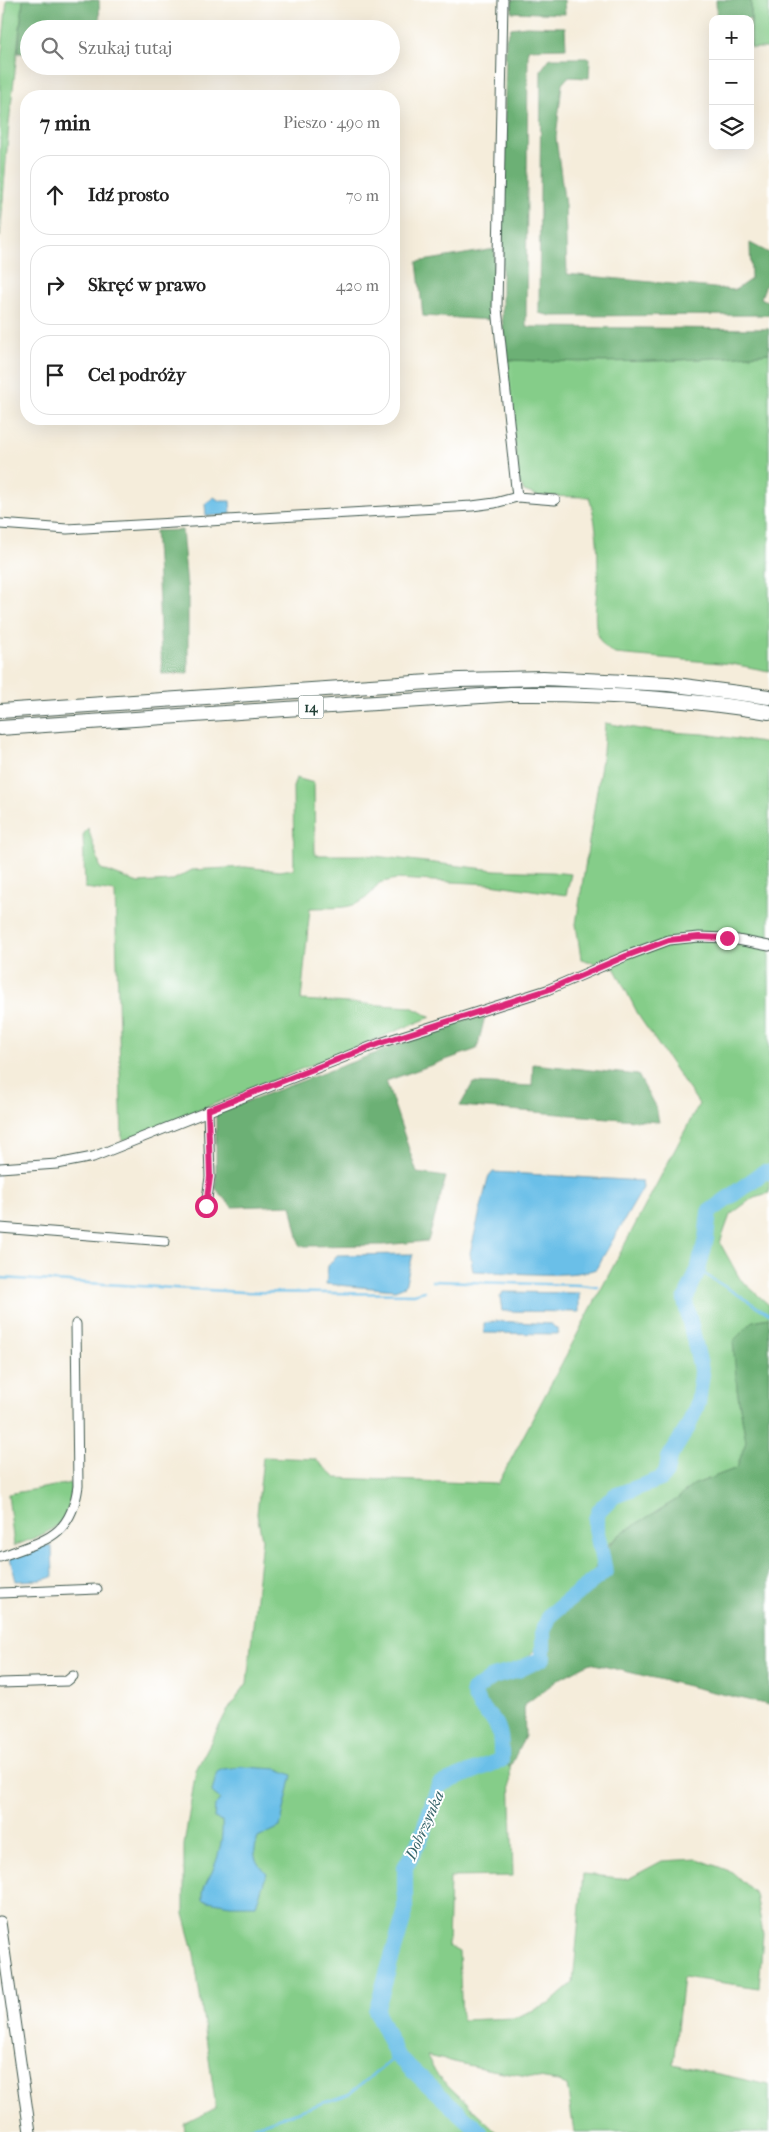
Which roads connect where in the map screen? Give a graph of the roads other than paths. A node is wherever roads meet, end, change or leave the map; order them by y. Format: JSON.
{"nodes":[{"id":1,"x":503,"y":0,"type":"edge"},
{"id":2,"x":517,"y":497,"type":"junction"},
{"id":3,"x":556,"y":500,"type":"dead end"},
{"id":4,"x":0,"y":524,"type":"edge"},
{"id":5,"x":769,"y":696,"type":"edge"},
{"id":6,"x":0,"y":711,"type":"edge"},
{"id":7,"x":769,"y":712,"type":"edge"},
{"id":8,"x":0,"y":728,"type":"edge"},
{"id":9,"x":769,"y":946,"type":"edge"},
{"id":10,"x":208,"y":1110,"type":"junction"},
{"id":11,"x":0,"y":1168,"type":"edge"},
{"id":12,"x":206,"y":1206,"type":"dead end"},
{"id":13,"x":0,"y":1228,"type":"edge"},
{"id":14,"x":166,"y":1241,"type":"dead end"},
{"id":15,"x":76,"y":1324,"type":"dead end"},
{"id":16,"x":0,"y":1557,"type":"edge"},
{"id":17,"x":96,"y":1589,"type":"dead end"},
{"id":18,"x":0,"y":1593,"type":"edge"},
{"id":19,"x":73,"y":1676,"type":"dead end"},
{"id":20,"x":0,"y":1683,"type":"edge"},
{"id":21,"x":0,"y":1922,"type":"edge"},
{"id":22,"x":30,"y":2132,"type":"edge"}],
"edges":[{"from":1,"to":2,"type":"street"},
{"from":2,"to":3,"type":"street"},
{"from":2,"to":4,"type":"street"},
{"from":5,"to":6,"type":"main road","number":"14"},
{"from":7,"to":8,"type":"main road","number":"14"},
{"from":9,"to":10,"type":"street"},
{"from":10,"to":11,"type":"street"},
{"from":10,"to":12,"type":"street"},
{"from":13,"to":14,"type":"street"},
{"from":15,"to":16,"type":"street"},
{"from":17,"to":18,"type":"street"},
{"from":19,"to":20,"type":"street"},
{"from":21,"to":22,"type":"street"}]}
